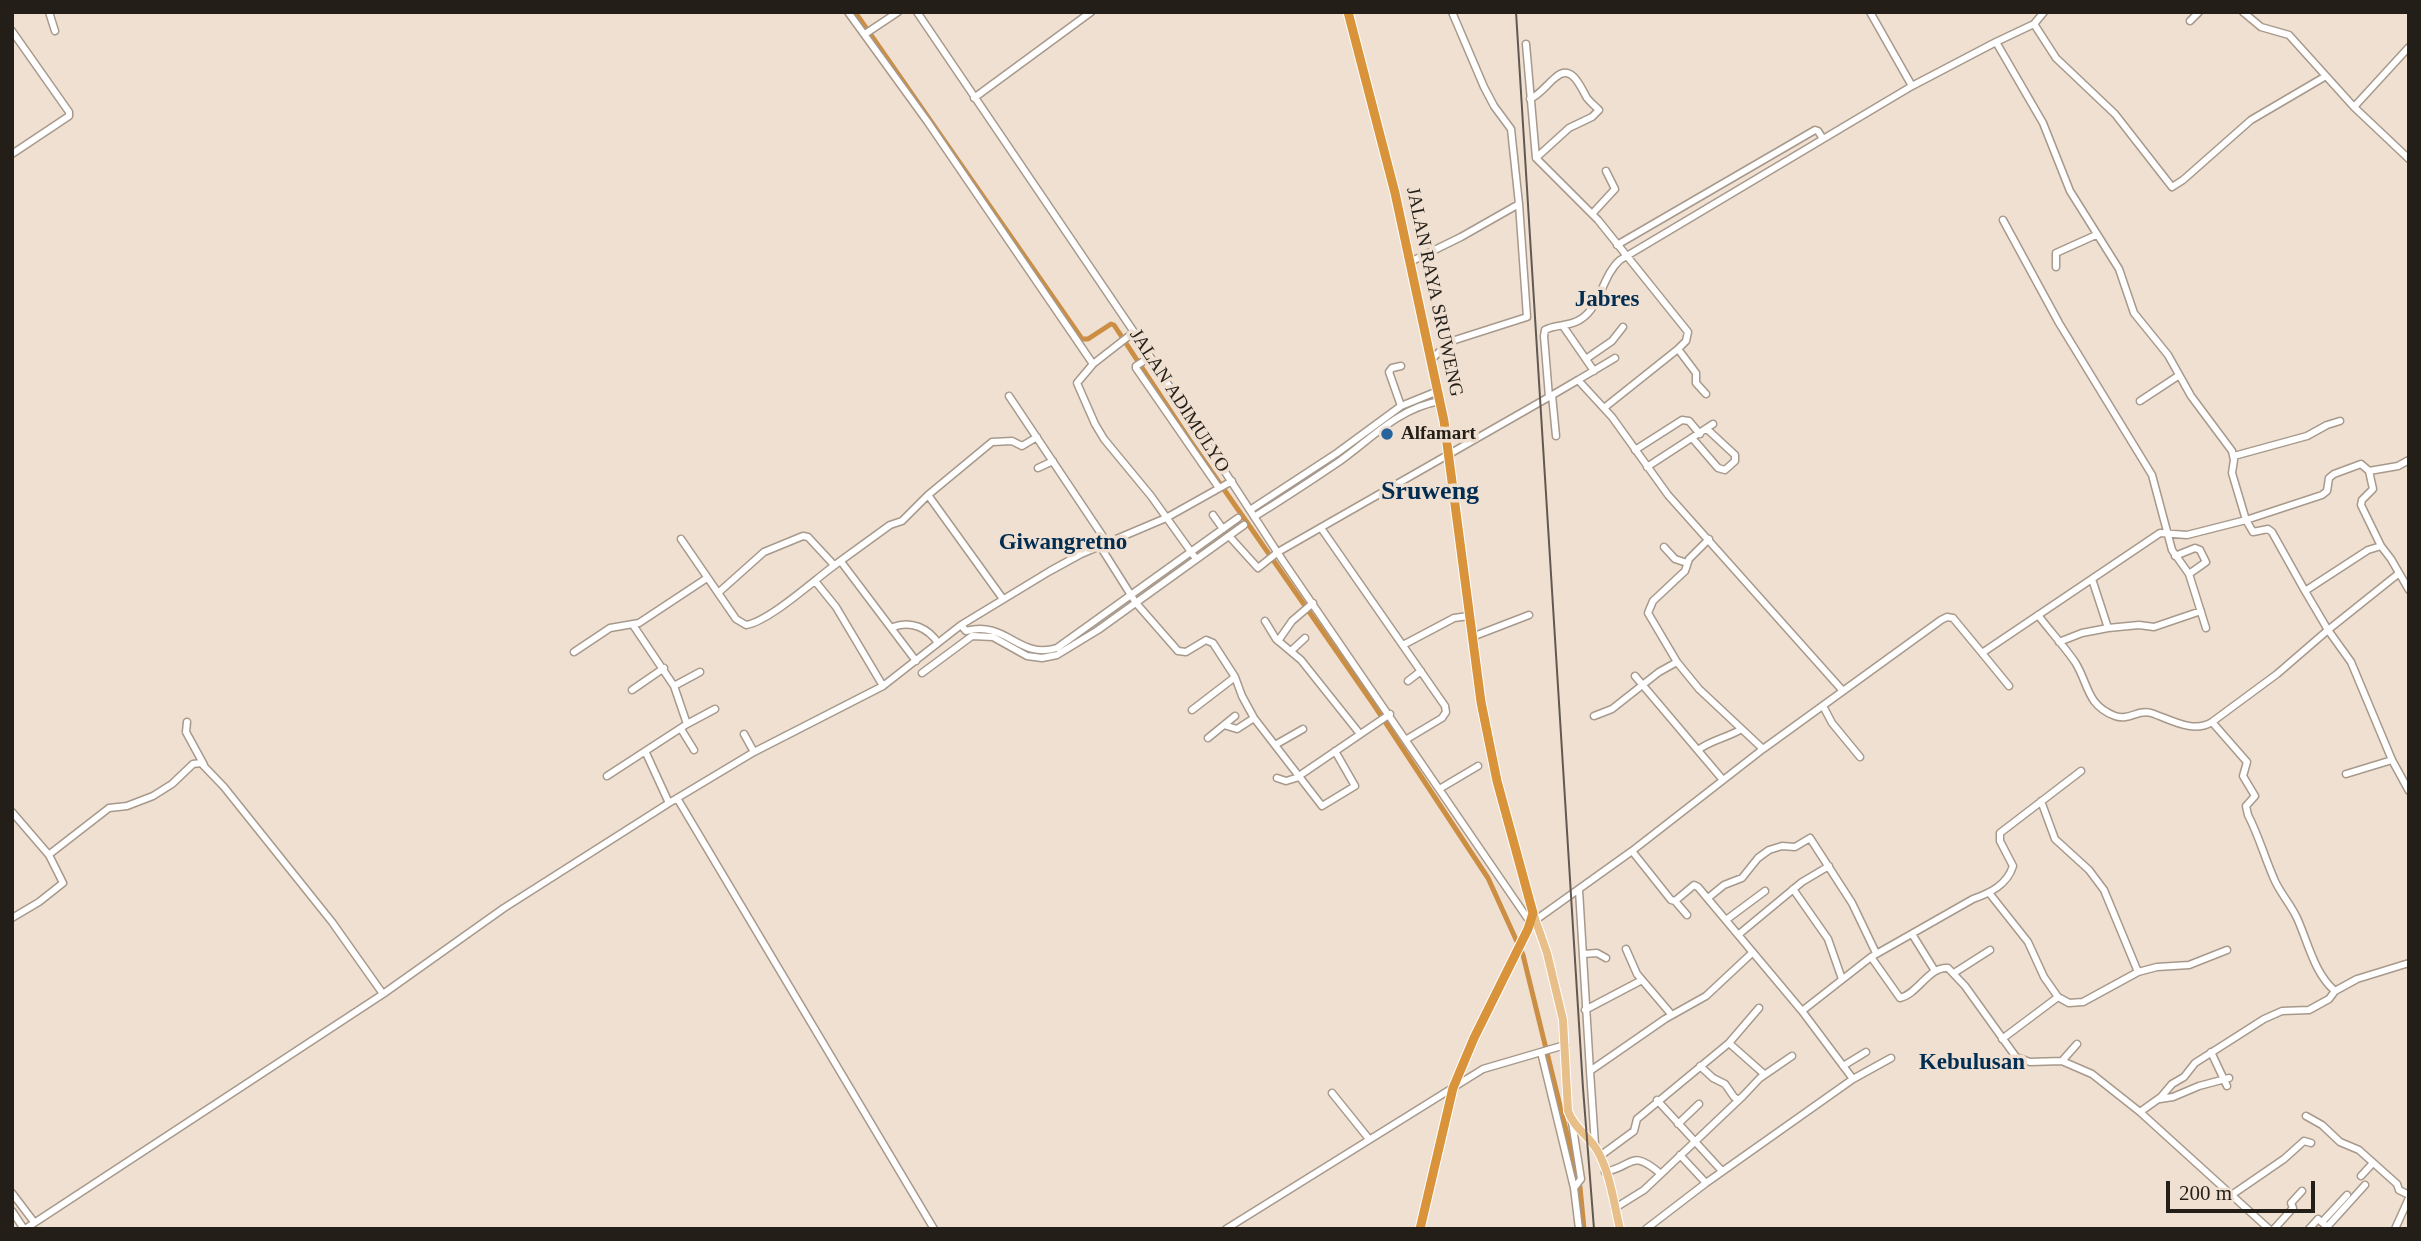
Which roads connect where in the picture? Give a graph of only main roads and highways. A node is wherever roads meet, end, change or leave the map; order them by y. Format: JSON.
{"nodes":[{"id":1,"x":1348,"y":12,"type":"edge"},
{"id":2,"x":1533,"y":918,"type":"junction"},
{"id":3,"x":1420,"y":1229,"type":"edge"},
{"id":4,"x":1620,"y":1229,"type":"edge"}],
"edges":[{"from":1,"to":2,"type":"highway","name":"JALAN RAYA SRUWENG"},
{"from":2,"to":3,"type":"highway"},
{"from":2,"to":4,"type":"main road"}]}
